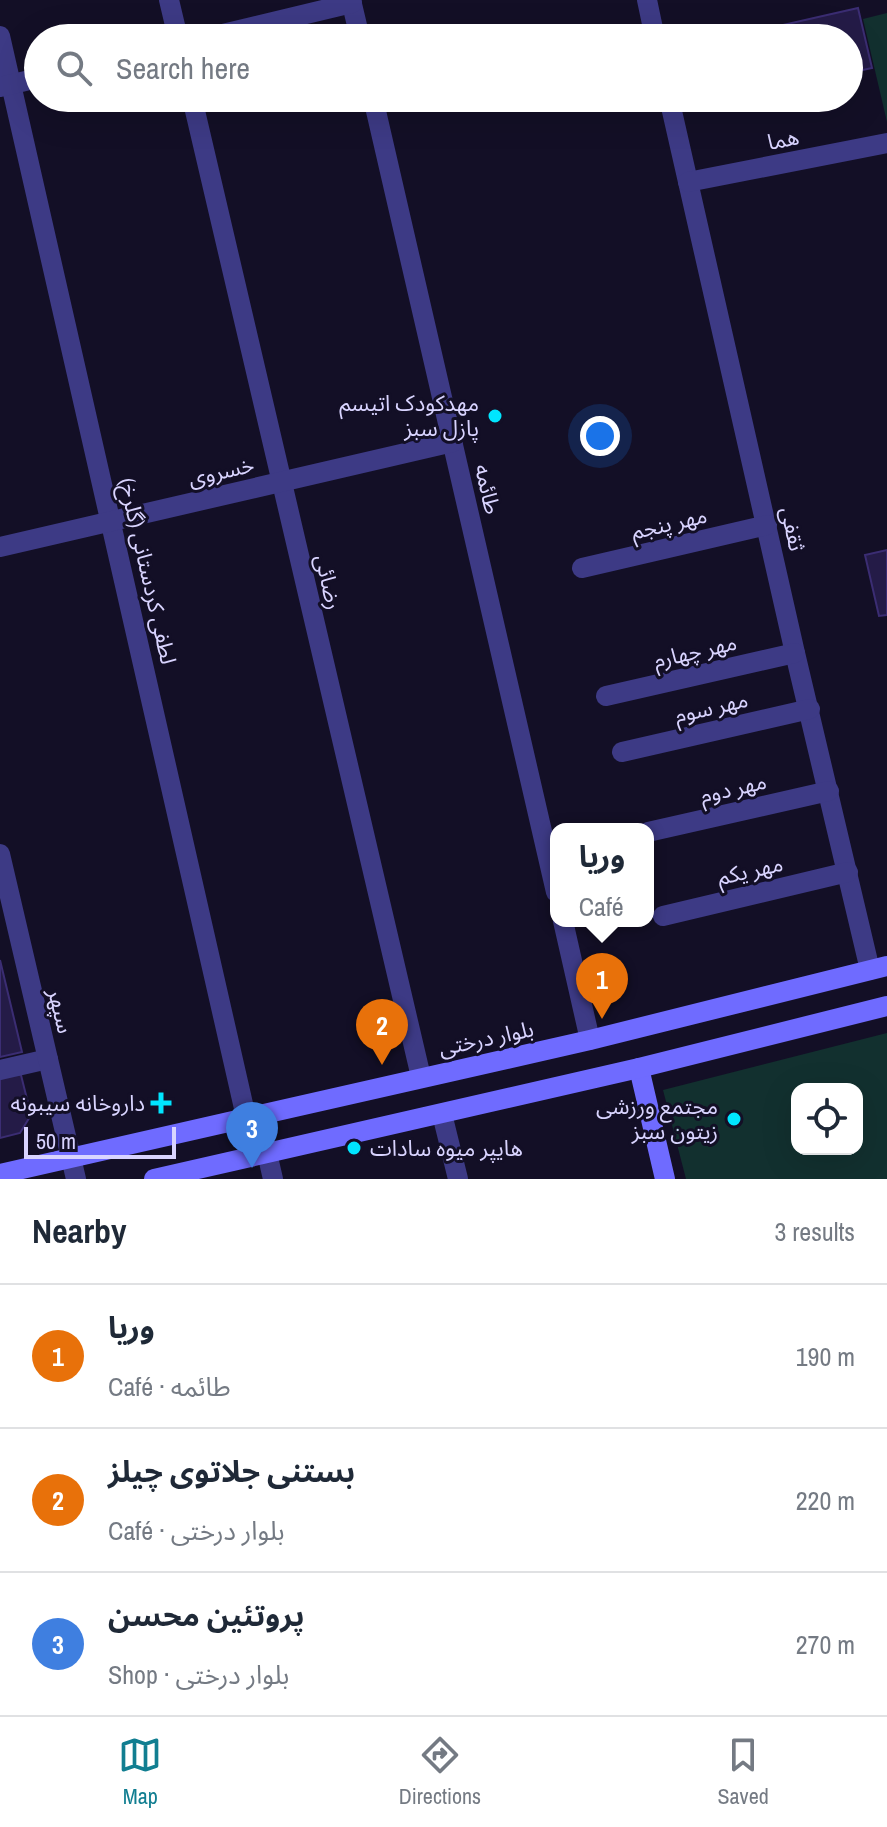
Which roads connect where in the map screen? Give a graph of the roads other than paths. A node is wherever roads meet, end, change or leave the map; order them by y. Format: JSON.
{"nodes":[{"id":1,"x":169,"y":0,"type":"edge"},
{"id":2,"x":647,"y":0,"type":"edge"},
{"id":3,"x":351,"y":2,"type":"edge"},
{"id":4,"x":175,"y":24,"type":"edge"},
{"id":5,"x":262,"y":24,"type":"edge"},
{"id":6,"x":356,"y":24,"type":"edge"},
{"id":7,"x":652,"y":24,"type":"edge"},
{"id":8,"x":0,"y":36,"type":"edge"},
{"id":9,"x":6,"y":86,"type":"edge"},
{"id":10,"x":195,"y":112,"type":"edge"},
{"id":11,"x":376,"y":112,"type":"edge"},
{"id":12,"x":672,"y":112,"type":"edge"},
{"id":13,"x":887,"y":143,"type":"edge"},
{"id":14,"x":688,"y":182,"type":"junction"},
{"id":15,"x":453,"y":442,"type":"junction"},
{"id":16,"x":281,"y":482,"type":"junction"},
{"id":17,"x":112,"y":521,"type":"junction"},
{"id":18,"x":767,"y":525,"type":"junction"},
{"id":19,"x":0,"y":547,"type":"edge"},
{"id":20,"x":582,"y":568,"type":"dead end"},
{"id":21,"x":795,"y":653,"type":"junction"},
{"id":22,"x":606,"y":696,"type":"dead end"},
{"id":23,"x":810,"y":709,"type":"junction"},
{"id":24,"x":622,"y":752,"type":"dead end"},
{"id":25,"x":829,"y":791,"type":"junction"},
{"id":26,"x":654,"y":831,"type":"edge"},
{"id":27,"x":0,"y":855,"type":"edge"},
{"id":28,"x":550,"y":866,"type":"edge"},
{"id":29,"x":848,"y":872,"type":"junction"},
{"id":30,"x":663,"y":916,"type":"dead end"},
{"id":31,"x":564,"y":927,"type":"edge"},
{"id":32,"x":879,"y":968,"type":"edge"},
{"id":33,"x":887,"y":1006,"type":"edge"},
{"id":34,"x":590,"y":1040,"type":"junction"},
{"id":35,"x":48,"y":1059,"type":"junction"},
{"id":36,"x":639,"y":1068,"type":"junction"},
{"id":37,"x":0,"y":1070,"type":"edge"},
{"id":38,"x":421,"y":1077,"type":"junction"},
{"id":39,"x":442,"y":1114,"type":"junction"},
{"id":40,"x":246,"y":1117,"type":"junction"},
{"id":41,"x":177,"y":1134,"type":"junction"},
{"id":42,"x":267,"y":1153,"type":"junction"},
{"id":43,"x":71,"y":1157,"type":"junction"},
{"id":44,"x":185,"y":1171,"type":"junction"},
{"id":45,"x":0,"y":1174,"type":"edge"},
{"id":46,"x":76,"y":1179,"type":"edge"},
{"id":47,"x":154,"y":1179,"type":"edge"},
{"id":48,"x":273,"y":1179,"type":"edge"},
{"id":49,"x":458,"y":1179,"type":"edge"},
{"id":50,"x":665,"y":1179,"type":"edge"}],
"edges":[{"from":1,"to":4,"type":"street"},
{"from":2,"to":7,"type":"street"},
{"from":3,"to":5,"type":"street"},
{"from":3,"to":6,"type":"street"},
{"from":8,"to":9,"type":"street","name":"لطفی کردستانی (گلرخ)"},
{"from":9,"to":17,"type":"street","name":"لطفی کردستانی (گلرخ)"},
{"from":10,"to":16,"type":"street","name":"رضائی"},
{"from":11,"to":15,"type":"street","name":"طائمه"},
{"from":12,"to":14,"type":"street","name":"ثقفی"},
{"from":13,"to":14,"type":"street","name":"هما"},
{"from":14,"to":18,"type":"street","name":"ثقفی"},
{"from":15,"to":16,"type":"street","name":"خسروی"},
{"from":15,"to":28,"type":"street","name":"طائمه"},
{"from":16,"to":17,"type":"street","name":"خسروی"},
{"from":16,"to":38,"type":"street","name":"رضائی"},
{"from":17,"to":19,"type":"street","name":"خسروی"},
{"from":17,"to":40,"type":"street","name":"لطفی کردستانی (گلرخ)"},
{"from":18,"to":20,"type":"street","name":"مهر پنجم"},
{"from":18,"to":21,"type":"street","name":"ثقفی"},
{"from":21,"to":22,"type":"street","name":"مهر چهارم"},
{"from":21,"to":23,"type":"street","name":"ثقفی"},
{"from":23,"to":24,"type":"street","name":"مهر سوم"},
{"from":23,"to":25,"type":"street","name":"ثقفی"},
{"from":25,"to":26,"type":"street","name":"مهر دوم"},
{"from":25,"to":29,"type":"street","name":"ثقفی"},
{"from":27,"to":35,"type":"street","name":"سپهر"},
{"from":29,"to":30,"type":"street","name":"مهر یکم"},
{"from":29,"to":32,"type":"street","name":"ثقفی"},
{"from":31,"to":34,"type":"street"},
{"from":32,"to":34,"type":"main road","name":"بلوار درختی"},
{"from":33,"to":36,"type":"main road"},
{"from":34,"to":38,"type":"main road","name":"بلوار درختی"},
{"from":35,"to":37,"type":"street"},
{"from":35,"to":43,"type":"street","name":"سپهر"},
{"from":36,"to":39,"type":"main road"},
{"from":36,"to":50,"type":"main road"},
{"from":38,"to":40,"type":"main road","name":"بلوار درختی"},
{"from":39,"to":42,"type":"main road"},
{"from":39,"to":49,"type":"street"},
{"from":40,"to":41,"type":"main road","name":"بلوار درختی"},
{"from":41,"to":43,"type":"main road","name":"بلوار درختی"},
{"from":41,"to":44,"type":"main road"},
{"from":42,"to":44,"type":"main road"},
{"from":42,"to":48,"type":"street"},
{"from":43,"to":45,"type":"main road","name":"بلوار درختی"},
{"from":43,"to":46,"type":"street","name":"سپهر"},
{"from":44,"to":47,"type":"main road"}]}
